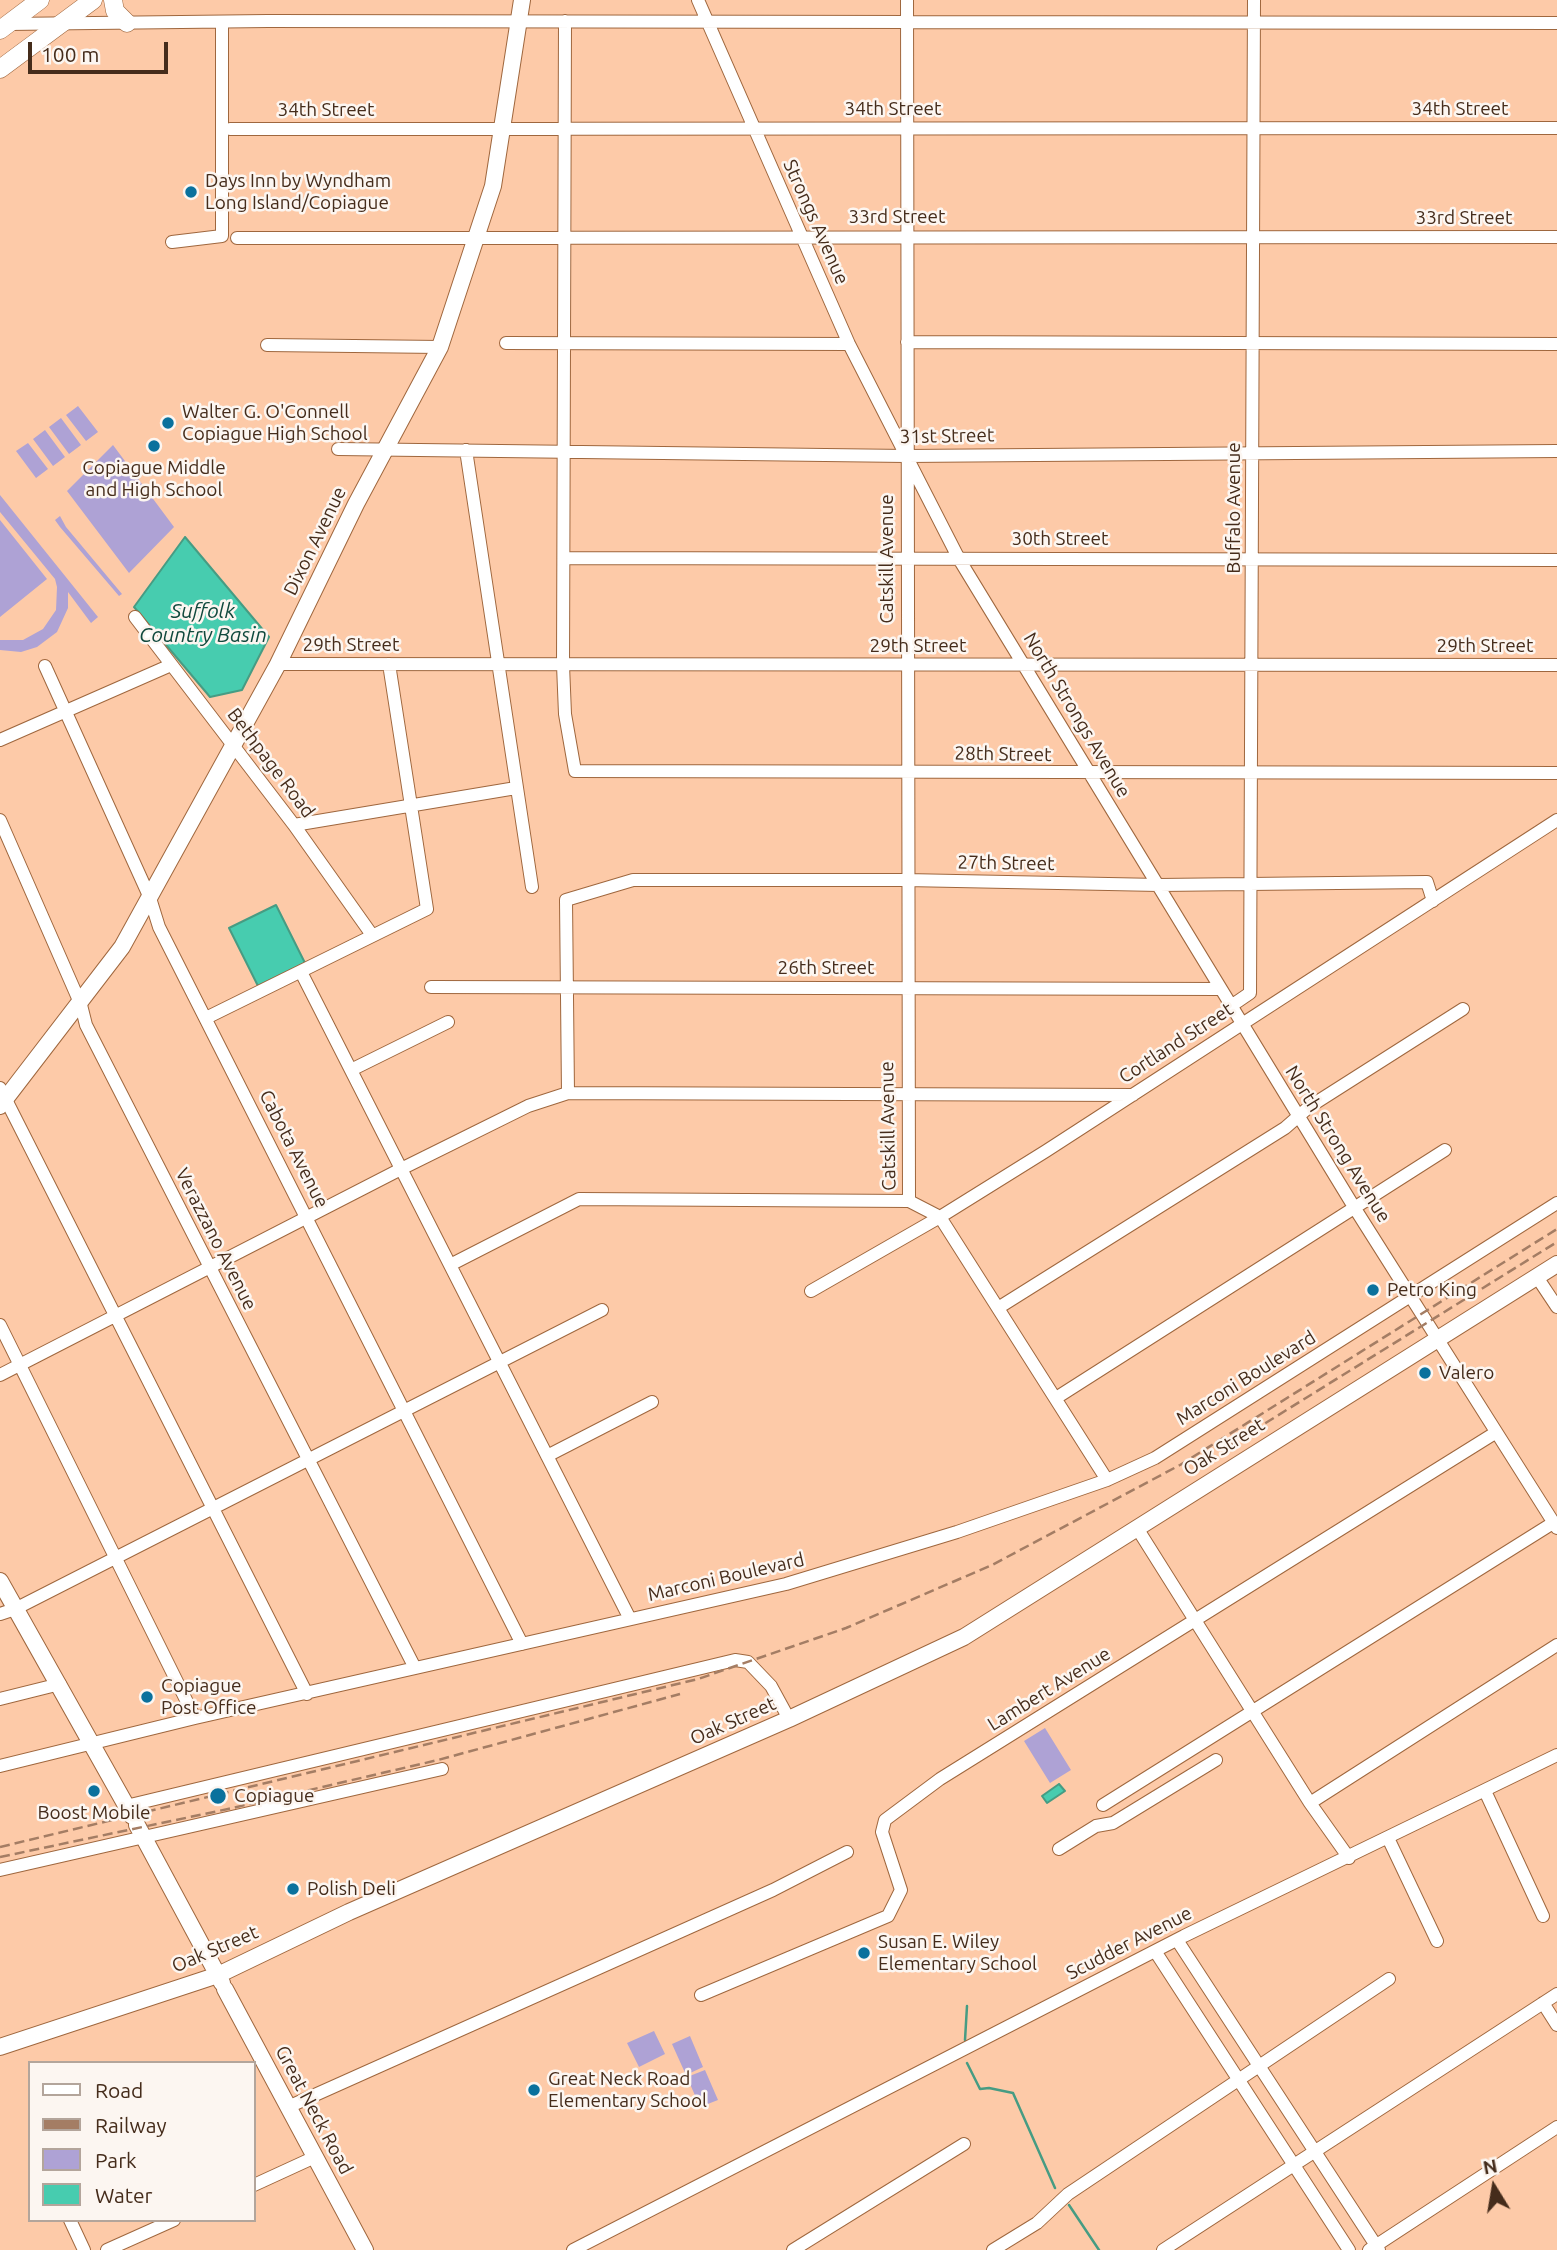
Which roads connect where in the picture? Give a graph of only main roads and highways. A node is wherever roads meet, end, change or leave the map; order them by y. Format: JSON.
{"nodes":[{"id":1,"x":40,"y":0,"type":"edge"},
{"id":2,"x":93,"y":0,"type":"edge"},
{"id":3,"x":113,"y":0,"type":"edge"},
{"id":4,"x":522,"y":0,"type":"edge"},
{"id":5,"x":127,"y":23,"type":"road end"},
{"id":6,"x":3,"y":26,"type":"edge"},
{"id":7,"x":0,"y":69,"type":"edge"},
{"id":8,"x":2,"y":1098,"type":"edge"},
{"id":9,"x":1557,"y":1264,"type":"edge"},
{"id":10,"x":0,"y":1581,"type":"edge"},
{"id":11,"x":8,"y":1612,"type":"edge"},
{"id":12,"x":222,"y":1983,"type":"junction"},
{"id":13,"x":0,"y":2047,"type":"edge"},
{"id":14,"x":365,"y":2250,"type":"edge"}],
"edges":[{"from":1,"to":6,"type":"highway"},
{"from":2,"to":7,"type":"highway"},
{"from":3,"to":5,"type":"highway"},
{"from":4,"to":8,"type":"main road","name":"Dixon Avenue"},
{"from":9,"to":12,"type":"main road","name":"Oak Street"},
{"from":10,"to":11,"type":"main road","name":"Great Neck Road"},
{"from":11,"to":12,"type":"main road","name":"Great Neck Road"},
{"from":12,"to":13,"type":"main road","name":"Oak Street"},
{"from":12,"to":14,"type":"main road","name":"Great Neck Road"}]}
